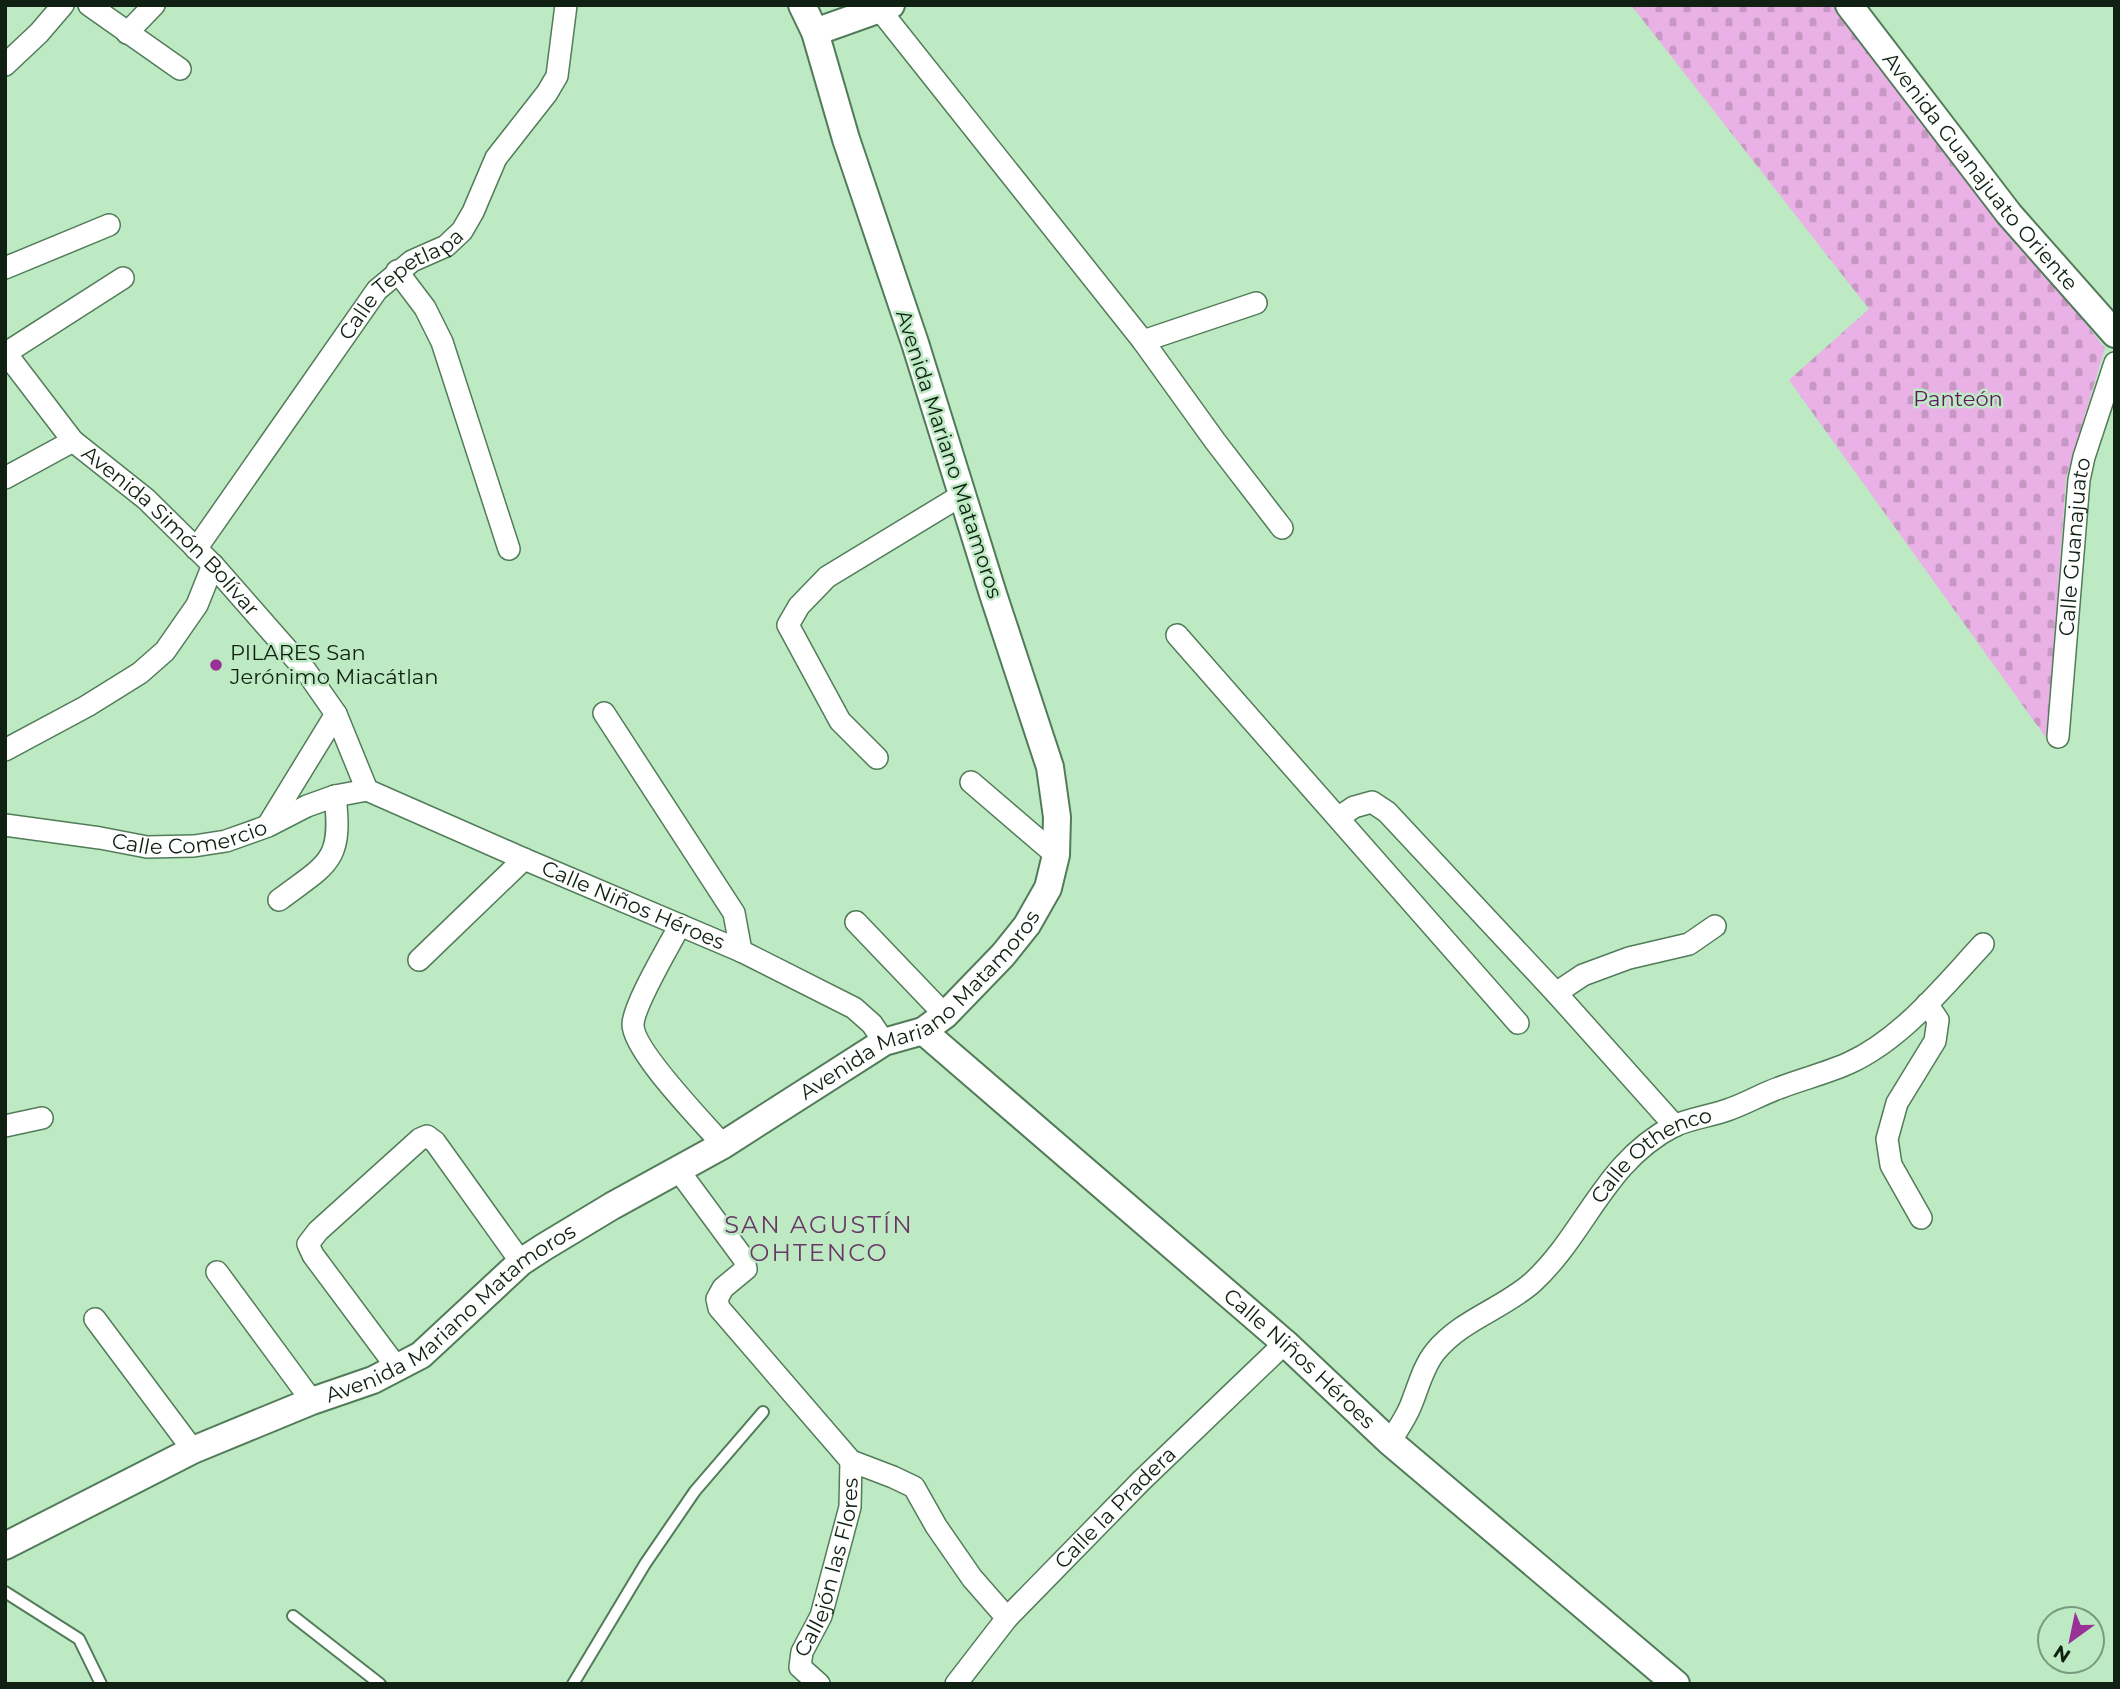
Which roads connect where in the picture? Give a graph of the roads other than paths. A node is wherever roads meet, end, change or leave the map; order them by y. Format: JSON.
{"nodes":[{"id":1,"x":63,"y":5,"type":"edge"},
{"id":2,"x":89,"y":5,"type":"edge"},
{"id":3,"x":154,"y":5,"type":"edge"},
{"id":4,"x":566,"y":5,"type":"edge"},
{"id":5,"x":802,"y":5,"type":"edge"},
{"id":6,"x":1849,"y":5,"type":"edge"},
{"id":7,"x":885,"y":7,"type":"edge"},
{"id":8,"x":815,"y":32,"type":"junction"},
{"id":9,"x":127,"y":33,"type":"junction"},
{"id":10,"x":5,"y":65,"type":"edge"},
{"id":11,"x":180,"y":69,"type":"dead end"},
{"id":12,"x":109,"y":225,"type":"dead end"},
{"id":13,"x":5,"y":268,"type":"edge"},
{"id":14,"x":397,"y":271,"type":"junction"},
{"id":15,"x":123,"y":278,"type":"dead end"},
{"id":16,"x":1256,"y":303,"type":"dead end"},
{"id":17,"x":2115,"y":334,"type":"edge"},
{"id":18,"x":1143,"y":341,"type":"junction"},
{"id":19,"x":6,"y":352,"type":"edge"},
{"id":20,"x":2115,"y":363,"type":"edge"},
{"id":21,"x":73,"y":441,"type":"junction"},
{"id":22,"x":5,"y":478,"type":"edge"},
{"id":23,"x":962,"y":495,"type":"junction"},
{"id":24,"x":1283,"y":528,"type":"dead end"},
{"id":25,"x":509,"y":549,"type":"dead end"},
{"id":26,"x":197,"y":550,"type":"junction"},
{"id":27,"x":213,"y":565,"type":"junction"},
{"id":28,"x":1177,"y":635,"type":"dead end"},
{"id":29,"x":604,"y":713,"type":"dead end"},
{"id":30,"x":336,"y":714,"type":"junction"},
{"id":31,"x":2058,"y":737,"type":"dead end"},
{"id":32,"x":5,"y":750,"type":"edge"},
{"id":33,"x":877,"y":758,"type":"dead end"},
{"id":34,"x":971,"y":782,"type":"dead end"},
{"id":35,"x":367,"y":790,"type":"junction"},
{"id":36,"x":335,"y":796,"type":"junction"},
{"id":37,"x":1339,"y":817,"type":"junction"},
{"id":38,"x":5,"y":825,"type":"edge"},
{"id":39,"x":268,"y":825,"type":"junction"},
{"id":40,"x":1056,"y":855,"type":"junction"},
{"id":41,"x":524,"y":859,"type":"junction"},
{"id":42,"x":279,"y":900,"type":"dead end"},
{"id":43,"x":856,"y":922,"type":"dead end"},
{"id":44,"x":680,"y":925,"type":"junction"},
{"id":45,"x":1715,"y":926,"type":"dead end"},
{"id":46,"x":1983,"y":944,"type":"dead end"},
{"id":47,"x":741,"y":951,"type":"junction"},
{"id":48,"x":419,"y":960,"type":"dead end"},
{"id":49,"x":1556,"y":993,"type":"junction"},
{"id":50,"x":1927,"y":1004,"type":"junction"},
{"id":51,"x":945,"y":1015,"type":"junction"},
{"id":52,"x":1518,"y":1023,"type":"dead end"},
{"id":53,"x":923,"y":1031,"type":"junction"},
{"id":54,"x":884,"y":1042,"type":"junction"},
{"id":55,"x":42,"y":1118,"type":"dead end"},
{"id":56,"x":5,"y":1126,"type":"edge"},
{"id":57,"x":1675,"y":1126,"type":"junction"},
{"id":58,"x":723,"y":1144,"type":"junction"},
{"id":59,"x":679,"y":1171,"type":"junction"},
{"id":60,"x":1922,"y":1218,"type":"dead end"},
{"id":61,"x":521,"y":1262,"type":"junction"},
{"id":62,"x":217,"y":1272,"type":"dead end"},
{"id":63,"x":95,"y":1319,"type":"dead end"},
{"id":64,"x":1285,"y":1343,"type":"junction"},
{"id":65,"x":398,"y":1369,"type":"junction"},
{"id":66,"x":312,"y":1401,"type":"junction"},
{"id":67,"x":763,"y":1412,"type":"dead end"},
{"id":68,"x":1390,"y":1442,"type":"junction"},
{"id":69,"x":193,"y":1450,"type":"junction"},
{"id":70,"x":851,"y":1461,"type":"junction"},
{"id":71,"x":5,"y":1546,"type":"edge"},
{"id":72,"x":5,"y":1592,"type":"edge"},
{"id":73,"x":293,"y":1616,"type":"dead end"},
{"id":74,"x":1007,"y":1618,"type":"junction"},
{"id":75,"x":101,"y":1684,"type":"edge"},
{"id":76,"x":380,"y":1684,"type":"edge"},
{"id":77,"x":573,"y":1684,"type":"edge"},
{"id":78,"x":818,"y":1684,"type":"edge"},
{"id":79,"x":956,"y":1684,"type":"edge"},
{"id":80,"x":1676,"y":1684,"type":"edge"}],
"edges":[{"from":1,"to":10,"type":"street"},
{"from":2,"to":9,"type":"street"},
{"from":3,"to":9,"type":"street"},
{"from":4,"to":14,"type":"street","name":"Calle Tepetlapa"},
{"from":5,"to":8,"type":"street","name":"Avenida Mariano Matamoros"},
{"from":6,"to":17,"type":"street","name":"Avenida Guanajuato Oriente"},
{"from":7,"to":8,"type":"street"},
{"from":7,"to":18,"type":"street"},
{"from":8,"to":23,"type":"street","name":"Avenida Mariano Matamoros"},
{"from":9,"to":11,"type":"street"},
{"from":12,"to":13,"type":"street"},
{"from":14,"to":25,"type":"street"},
{"from":14,"to":26,"type":"street","name":"Calle Tepetlapa"},
{"from":15,"to":19,"type":"street"},
{"from":16,"to":18,"type":"street"},
{"from":18,"to":24,"type":"street"},
{"from":19,"to":21,"type":"street","name":"Avenida Simón Bolívar"},
{"from":20,"to":31,"type":"street","name":"Calle Guanajuato"},
{"from":21,"to":22,"type":"street"},
{"from":21,"to":26,"type":"street","name":"Avenida Simón Bolívar"},
{"from":23,"to":33,"type":"street"},
{"from":23,"to":40,"type":"street","name":"Avenida Mariano Matamoros"},
{"from":26,"to":27,"type":"street","name":"Avenida Simón Bolívar"},
{"from":27,"to":30,"type":"street","name":"Avenida Simón Bolívar"},
{"from":27,"to":32,"type":"street"},
{"from":28,"to":37,"type":"street"},
{"from":29,"to":47,"type":"street"},
{"from":30,"to":35,"type":"street","name":"Avenida Simón Bolívar"},
{"from":30,"to":39,"type":"street"},
{"from":34,"to":40,"type":"street"},
{"from":35,"to":36,"type":"street","name":"Calle Comercio"},
{"from":35,"to":41,"type":"street","name":"Calle Niños Héroes"},
{"from":36,"to":39,"type":"street","name":"Calle Comercio"},
{"from":36,"to":42,"type":"street"},
{"from":37,"to":49,"type":"street"},
{"from":37,"to":52,"type":"street"},
{"from":38,"to":39,"type":"street","name":"Calle Comercio"},
{"from":40,"to":51,"type":"street","name":"Avenida Mariano Matamoros"},
{"from":41,"to":44,"type":"street","name":"Calle Niños Héroes"},
{"from":41,"to":48,"type":"street"},
{"from":43,"to":51,"type":"street"},
{"from":44,"to":47,"type":"street","name":"Calle Niños Héroes"},
{"from":44,"to":58,"type":"street"},
{"from":45,"to":49,"type":"street"},
{"from":46,"to":50,"type":"street","name":"Calle Othenco"},
{"from":47,"to":54,"type":"street","name":"Calle Niños Héroes"},
{"from":49,"to":57,"type":"street"},
{"from":50,"to":57,"type":"street","name":"Calle Othenco"},
{"from":50,"to":60,"type":"street"},
{"from":51,"to":53,"type":"street","name":"Avenida Mariano Matamoros"},
{"from":53,"to":54,"type":"street","name":"Avenida Mariano Matamoros"},
{"from":53,"to":64,"type":"street","name":"Calle Niños Héroes"},
{"from":54,"to":58,"type":"street","name":"Avenida Mariano Matamoros"},
{"from":55,"to":56,"type":"street"},
{"from":57,"to":68,"type":"street","name":"Calle Othenco"},
{"from":58,"to":59,"type":"street","name":"Avenida Mariano Matamoros"},
{"from":59,"to":61,"type":"street","name":"Avenida Mariano Matamoros"},
{"from":59,"to":70,"type":"street"},
{"from":61,"to":65,"type":"street","name":"Avenida Mariano Matamoros"},
{"from":61,"to":65,"type":"street"},
{"from":62,"to":66,"type":"street"},
{"from":63,"to":69,"type":"street"},
{"from":64,"to":68,"type":"street","name":"Calle Niños Héroes"},
{"from":64,"to":74,"type":"street","name":"Calle la Pradera"},
{"from":65,"to":66,"type":"street","name":"Avenida Mariano Matamoros"},
{"from":66,"to":69,"type":"street","name":"Avenida Mariano Matamoros"},
{"from":67,"to":77,"type":"lane"},
{"from":68,"to":80,"type":"street","name":"Calle Niños Héroes"},
{"from":69,"to":71,"type":"street","name":"Avenida Mariano Matamoros"},
{"from":70,"to":74,"type":"street","name":"Callejón las Flores"},
{"from":70,"to":78,"type":"street","name":"Callejón las Flores"},
{"from":72,"to":75,"type":"lane"},
{"from":73,"to":76,"type":"lane"},
{"from":74,"to":79,"type":"street","name":"Calle la Pradera"}]}
